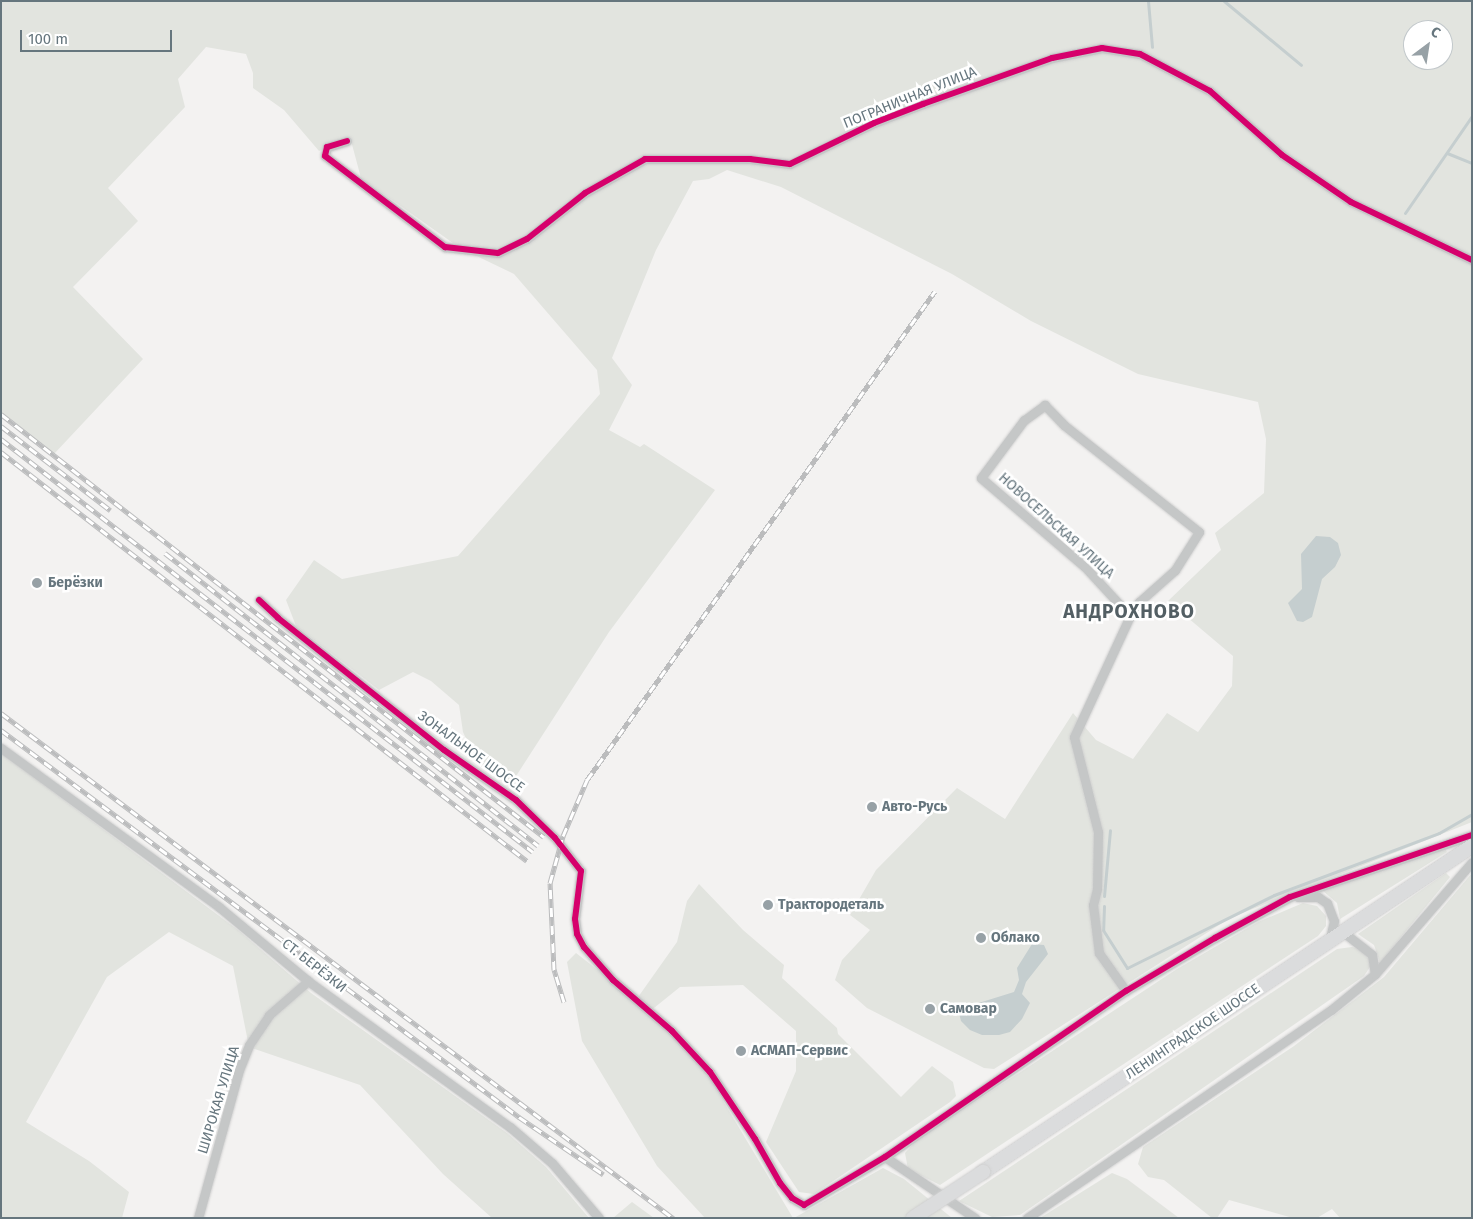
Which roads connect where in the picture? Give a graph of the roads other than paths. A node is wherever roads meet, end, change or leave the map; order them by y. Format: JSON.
{"nodes":[{"id":1,"x":347,"y":141,"type":"dead end"},
{"id":2,"x":1472,"y":260,"type":"edge"},
{"id":3,"x":259,"y":600,"type":"dead end"},
{"id":4,"x":1130,"y":616,"type":"junction"},
{"id":5,"x":1,"y":748,"type":"edge"},
{"id":6,"x":1472,"y":835,"type":"edge"},
{"id":7,"x":1472,"y":846,"type":"edge"},
{"id":8,"x":1472,"y":862,"type":"edge"},
{"id":9,"x":1290,"y":897,"type":"junction"},
{"id":10,"x":1343,"y":932,"type":"junction"},
{"id":11,"x":1329,"y":942,"type":"junction"},
{"id":12,"x":1375,"y":974,"type":"junction"},
{"id":13,"x":308,"y":981,"type":"junction"},
{"id":14,"x":1126,"y":991,"type":"junction"},
{"id":15,"x":885,"y":1157,"type":"junction"},
{"id":16,"x":965,"y":1216,"type":"edge"},
{"id":17,"x":198,"y":1218,"type":"edge"},
{"id":18,"x":599,"y":1218,"type":"edge"},
{"id":19,"x":913,"y":1218,"type":"edge"},
{"id":20,"x":975,"y":1218,"type":"edge"},
{"id":21,"x":1028,"y":1218,"type":"edge"}],
"edges":[{"from":1,"to":2,"type":"street","name":"ПОГРАНИЧНАЯ УЛИЦА"},
{"from":3,"to":15,"type":"street","name":"ЗОНАЛЬНОЕ ШОССЕ"},
{"from":4,"to":4,"type":"street","name":"НОВОСЕЛЬСКАЯ УЛИЦА"},
{"from":4,"to":14,"type":"street"},
{"from":5,"to":13,"type":"street","name":"СТ. БЕРЁЗКИ"},
{"from":6,"to":9,"type":"street"},
{"from":7,"to":10,"type":"highway","name":"ЛЕНИНГРАДСКОЕ ШОССЕ"},
{"from":8,"to":12,"type":"street"},
{"from":9,"to":11,"type":"street"},
{"from":9,"to":14,"type":"street"},
{"from":10,"to":11,"type":"highway","name":"ЛЕНИНГРАДСКОЕ ШОССЕ"},
{"from":10,"to":12,"type":"street"},
{"from":11,"to":19,"type":"highway","name":"ЛЕНИНГРАДСКОЕ ШОССЕ","bridge":true},
{"from":12,"to":21,"type":"street"},
{"from":13,"to":17,"type":"street","name":"ШИРОКАЯ УЛИЦА"},
{"from":13,"to":18,"type":"street","name":"СТ. БЕРЁЗКИ"},
{"from":14,"to":15,"type":"street"},
{"from":15,"to":16,"type":"street"},
{"from":16,"to":20,"type":"street"}]}
